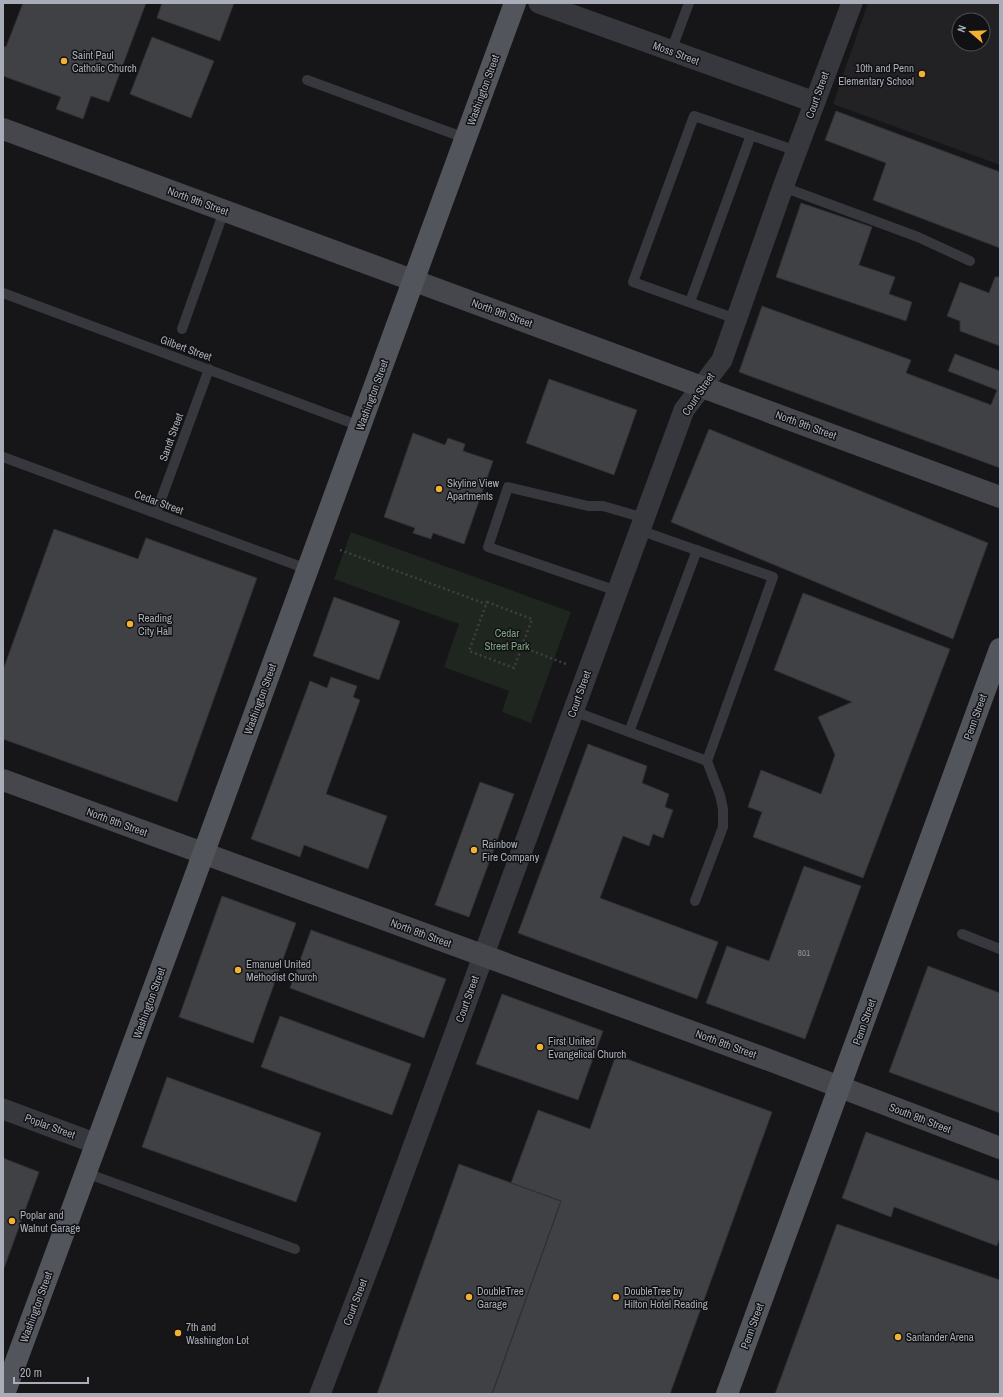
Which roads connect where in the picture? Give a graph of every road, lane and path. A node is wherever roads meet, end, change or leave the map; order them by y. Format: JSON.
{"nodes":[{"id":1,"x":515,"y":3,"type":"edge"},
{"id":2,"x":539,"y":3,"type":"edge"},
{"id":3,"x":689,"y":3,"type":"edge"},
{"id":4,"x":852,"y":3,"type":"edge"},
{"id":5,"x":671,"y":51,"type":"junction"},
{"id":6,"x":307,"y":80,"type":"dead end"},
{"id":7,"x":814,"y":102,"type":"junction"},
{"id":8,"x":3,"y":130,"type":"edge"},
{"id":9,"x":751,"y":135,"type":"junction"},
{"id":10,"x":465,"y":138,"type":"junction"},
{"id":11,"x":797,"y":151,"type":"junction"},
{"id":12,"x":783,"y":187,"type":"junction"},
{"id":13,"x":224,"y":211,"type":"junction"},
{"id":14,"x":970,"y":261,"type":"dead end"},
{"id":15,"x":413,"y":280,"type":"junction"},
{"id":16,"x":3,"y":293,"type":"edge"},
{"id":17,"x":690,"y":302,"type":"junction"},
{"id":18,"x":736,"y":319,"type":"junction"},
{"id":19,"x":182,"y":328,"type":"dead end"},
{"id":20,"x":209,"y":369,"type":"junction"},
{"id":21,"x":701,"y":386,"type":"junction"},
{"id":22,"x":360,"y":426,"type":"junction"},
{"id":23,"x":3,"y":457,"type":"edge"},
{"id":24,"x":1000,"y":497,"type":"edge"},
{"id":25,"x":156,"y":513,"type":"junction"},
{"id":26,"x":642,"y":524,"type":"junction"},
{"id":27,"x":317,"y":542,"type":"junction"},
{"id":28,"x":697,"y":550,"type":"junction"},
{"id":29,"x":308,"y":569,"type":"junction"},
{"id":30,"x":617,"y":592,"type":"junction"},
{"id":31,"x":486,"y":604,"type":"junction"},
{"id":32,"x":522,"y":647,"type":"junction"},
{"id":33,"x":1000,"y":649,"type":"edge"},
{"id":34,"x":587,"y":672,"type":"junction"},
{"id":35,"x":573,"y":712,"type":"junction"},
{"id":36,"x":629,"y":732,"type":"junction"},
{"id":37,"x":707,"y":761,"type":"junction"},
{"id":38,"x":3,"y":780,"type":"edge"},
{"id":39,"x":204,"y":853,"type":"junction"},
{"id":40,"x":695,"y":902,"type":"dead end"},
{"id":41,"x":962,"y":934,"type":"dead end"},
{"id":42,"x":1000,"y":948,"type":"edge"},
{"id":43,"x":483,"y":956,"type":"junction"},
{"id":44,"x":839,"y":1088,"type":"junction"},
{"id":45,"x":3,"y":1109,"type":"edge"},
{"id":46,"x":97,"y":1144,"type":"junction"},
{"id":47,"x":1000,"y":1148,"type":"edge"},
{"id":48,"x":86,"y":1173,"type":"junction"},
{"id":49,"x":295,"y":1249,"type":"dead end"},
{"id":50,"x":4,"y":1394,"type":"edge"},
{"id":51,"x":320,"y":1394,"type":"edge"},
{"id":52,"x":727,"y":1394,"type":"edge"}],
"edges":[{"from":1,"to":10,"type":"main road","name":"Washington Street"},
{"from":2,"to":5,"type":"street","name":"Moss Street"},
{"from":3,"to":5,"type":"lane"},
{"from":4,"to":7,"type":"street","name":"Court Street"},
{"from":5,"to":7,"type":"street","name":"Moss Street"},
{"from":6,"to":10,"type":"lane"},
{"from":7,"to":11,"type":"street","name":"Court Street"},
{"from":8,"to":13,"type":"main road","name":"North 9th Street"},
{"from":9,"to":11,"type":"lane"},
{"from":9,"to":17,"type":"lane"},
{"from":9,"to":17,"type":"lane"},
{"from":10,"to":15,"type":"main road","name":"Washington Street"},
{"from":11,"to":12,"type":"street","name":"Court Street"},
{"from":12,"to":14,"type":"lane"},
{"from":12,"to":18,"type":"street","name":"Court Street"},
{"from":13,"to":15,"type":"main road","name":"North 9th Street"},
{"from":13,"to":19,"type":"lane"},
{"from":15,"to":21,"type":"main road","name":"North 9th Street"},
{"from":15,"to":22,"type":"main road","name":"Washington Street"},
{"from":16,"to":20,"type":"lane","name":"Gilbert Street"},
{"from":17,"to":18,"type":"lane"},
{"from":18,"to":21,"type":"street","name":"Court Street"},
{"from":20,"to":22,"type":"lane","name":"Gilbert Street"},
{"from":20,"to":25,"type":"lane","name":"Sandt Street"},
{"from":21,"to":24,"type":"main road","name":"North 9th Street"},
{"from":21,"to":26,"type":"street","name":"Court Street"},
{"from":22,"to":27,"type":"main road","name":"Washington Street"},
{"from":23,"to":25,"type":"lane","name":"Cedar Street"},
{"from":25,"to":29,"type":"lane","name":"Cedar Street"},
{"from":26,"to":28,"type":"lane"},
{"from":26,"to":30,"type":"street","name":"Court Street"},
{"from":26,"to":30,"type":"lane"},
{"from":27,"to":29,"type":"main road","name":"Washington Street"},
{"from":27,"to":31,"type":"path"},
{"from":28,"to":36,"type":"lane"},
{"from":28,"to":37,"type":"lane"},
{"from":29,"to":39,"type":"main road","name":"Washington Street"},
{"from":30,"to":34,"type":"street","name":"Court Street"},
{"from":31,"to":32,"type":"path"},
{"from":31,"to":32,"type":"path"},
{"from":32,"to":34,"type":"path"},
{"from":33,"to":44,"type":"main road","name":"Penn Street"},
{"from":34,"to":35,"type":"street","name":"Court Street"},
{"from":35,"to":36,"type":"lane"},
{"from":35,"to":43,"type":"street","name":"Court Street"},
{"from":36,"to":37,"type":"lane"},
{"from":37,"to":40,"type":"lane"},
{"from":38,"to":39,"type":"main road","name":"North 8th Street"},
{"from":39,"to":43,"type":"main road","name":"North 8th Street"},
{"from":39,"to":46,"type":"main road","name":"Washington Street"},
{"from":41,"to":42,"type":"lane"},
{"from":43,"to":44,"type":"main road","name":"North 8th Street"},
{"from":43,"to":51,"type":"street","name":"Court Street"},
{"from":44,"to":47,"type":"main road","name":"South 8th Street"},
{"from":44,"to":52,"type":"main road","name":"Penn Street"},
{"from":45,"to":46,"type":"street","name":"Poplar Street"},
{"from":46,"to":48,"type":"main road","name":"Washington Street"},
{"from":48,"to":49,"type":"lane"},
{"from":48,"to":50,"type":"main road","name":"Washington Street"}]}
